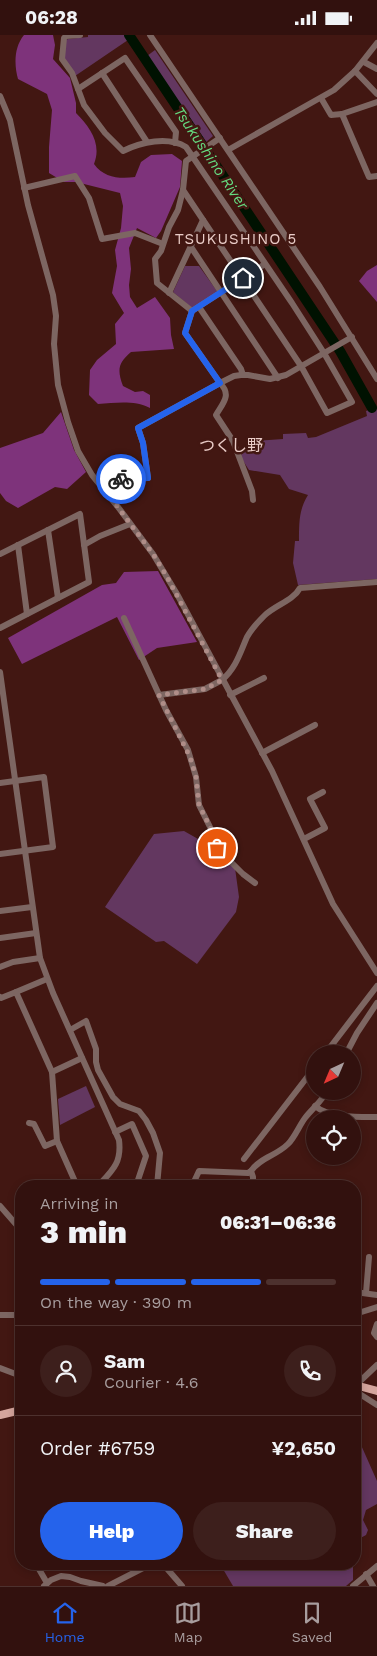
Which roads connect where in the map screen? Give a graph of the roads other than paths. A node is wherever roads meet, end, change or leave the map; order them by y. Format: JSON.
{"nodes":[{"id":1,"x":80,"y":35,"type":"edge"},
{"id":2,"x":150,"y":35,"type":"edge"},
{"id":3,"x":64,"y":36,"type":"edge"},
{"id":4,"x":377,"y":43,"type":"edge"},
{"id":5,"x":364,"y":62,"type":"junction"},
{"id":6,"x":377,"y":69,"type":"edge"},
{"id":7,"x":355,"y":71,"type":"junction"},
{"id":8,"x":102,"y":73,"type":"junction"},
{"id":9,"x":78,"y":89,"type":"junction"},
{"id":10,"x":377,"y":94,"type":"edge"},
{"id":11,"x":0,"y":96,"type":"edge"},
{"id":12,"x":322,"y":98,"type":"junction"},
{"id":13,"x":377,"y":102,"type":"edge"},
{"id":14,"x":342,"y":114,"type":"junction"},
{"id":15,"x":220,"y":138,"type":"junction"},
{"id":16,"x":148,"y":141,"type":"junction"},
{"id":17,"x":175,"y":143,"type":"junction"},
{"id":18,"x":228,"y":150,"type":"junction"},
{"id":19,"x":192,"y":157,"type":"junction"},
{"id":20,"x":377,"y":176,"type":"edge"},
{"id":21,"x":24,"y":188,"type":"junction"},
{"id":22,"x":183,"y":189,"type":"junction"},
{"id":23,"x":204,"y":220,"type":"junction"},
{"id":24,"x":163,"y":245,"type":"junction"},
{"id":25,"x":191,"y":247,"type":"junction"},
{"id":26,"x":265,"y":264,"type":"junction"},
{"id":27,"x":243,"y":278,"type":"junction"},
{"id":28,"x":221,"y":292,"type":"junction"},
{"id":29,"x":169,"y":293,"type":"junction"},
{"id":30,"x":199,"y":307,"type":"junction"},
{"id":31,"x":192,"y":311,"type":"junction"},
{"id":32,"x":352,"y":337,"type":"junction"},
{"id":33,"x":324,"y":353,"type":"junction"},
{"id":34,"x":302,"y":366,"type":"junction"},
{"id":35,"x":243,"y":375,"type":"junction"},
{"id":36,"x":278,"y":377,"type":"junction"},
{"id":37,"x":377,"y":379,"type":"edge"},
{"id":38,"x":220,"y":383,"type":"junction"},
{"id":39,"x":102,"y":486,"type":"junction"},
{"id":40,"x":253,"y":500,"type":"dead end"},
{"id":41,"x":130,"y":523,"type":"junction"},
{"id":42,"x":48,"y":530,"type":"junction"},
{"id":43,"x":18,"y":545,"type":"junction"},
{"id":44,"x":84,"y":545,"type":"junction"},
{"id":45,"x":0,"y":555,"type":"edge"},
{"id":46,"x":377,"y":582,"type":"edge"},
{"id":47,"x":58,"y":598,"type":"junction"},
{"id":48,"x":27,"y":614,"type":"junction"},
{"id":49,"x":124,"y":618,"type":"dead end"},
{"id":50,"x":0,"y":628,"type":"edge"},
{"id":51,"x":0,"y":671,"type":"edge"},
{"id":52,"x":264,"y":678,"type":"dead end"},
{"id":53,"x":222,"y":680,"type":"junction"},
{"id":54,"x":159,"y":695,"type":"junction"},
{"id":55,"x":230,"y":695,"type":"junction"},
{"id":56,"x":315,"y":725,"type":"dead end"},
{"id":57,"x":262,"y":753,"type":"junction"},
{"id":58,"x":15,"y":781,"type":"junction"},
{"id":59,"x":0,"y":783,"type":"edge"},
{"id":60,"x":323,"y":792,"type":"dead end"},
{"id":61,"x":304,"y":839,"type":"junction"},
{"id":62,"x":24,"y":851,"type":"junction"},
{"id":63,"x":0,"y":854,"type":"edge"},
{"id":64,"x":255,"y":883,"type":"dead end"},
{"id":65,"x":32,"y":907,"type":"junction"},
{"id":66,"x":0,"y":909,"type":"edge"},
{"id":67,"x":36,"y":933,"type":"junction"},
{"id":68,"x":0,"y":938,"type":"edge"},
{"id":69,"x":40,"y":958,"type":"junction"},
{"id":70,"x":0,"y":967,"type":"edge"},
{"id":71,"x":377,"y":973,"type":"edge"},
{"id":72,"x":47,"y":979,"type":"junction"},
{"id":73,"x":377,"y":985,"type":"edge"},
{"id":74,"x":16,"y":991,"type":"junction"},
{"id":75,"x":0,"y":997,"type":"edge"},
{"id":76,"x":377,"y":1003,"type":"edge"},
{"id":77,"x":70,"y":1030,"type":"junction"},
{"id":78,"x":332,"y":1045,"type":"edge"},
{"id":79,"x":351,"y":1045,"type":"edge"},
{"id":80,"x":82,"y":1058,"type":"junction"},
{"id":81,"x":52,"y":1072,"type":"junction"},
{"id":82,"x":306,"y":1079,"type":"edge"},
{"id":83,"x":319,"y":1100,"type":"edge"},
{"id":84,"x":315,"y":1105,"type":"junction"},
{"id":85,"x":377,"y":1117,"type":"edge"},
{"id":86,"x":29,"y":1123,"type":"dead end"},
{"id":87,"x":115,"y":1132,"type":"junction"},
{"id":88,"x":57,"y":1141,"type":"junction"},
{"id":89,"x":244,"y":1159,"type":"dead end"},
{"id":90,"x":251,"y":1171,"type":"junction"},
{"id":91,"x":74,"y":1180,"type":"edge"},
{"id":92,"x":104,"y":1180,"type":"edge"},
{"id":93,"x":138,"y":1180,"type":"edge"},
{"id":94,"x":157,"y":1180,"type":"edge"},
{"id":95,"x":195,"y":1180,"type":"edge"},
{"id":96,"x":254,"y":1180,"type":"edge"},
{"id":97,"x":0,"y":1206,"type":"edge"},
{"id":98,"x":15,"y":1222,"type":"edge"},
{"id":99,"x":370,"y":1257,"type":"dead end"},
{"id":100,"x":361,"y":1293,"type":"edge"},
{"id":101,"x":366,"y":1293,"type":"junction"},
{"id":102,"x":377,"y":1295,"type":"edge"},
{"id":103,"x":377,"y":1307,"type":"edge"},
{"id":104,"x":361,"y":1312,"type":"edge"},
{"id":105,"x":0,"y":1315,"type":"edge"},
{"id":106,"x":15,"y":1315,"type":"edge"},
{"id":107,"x":377,"y":1324,"type":"edge"},
{"id":108,"x":377,"y":1337,"type":"edge"},
{"id":109,"x":377,"y":1365,"type":"edge"},
{"id":110,"x":0,"y":1368,"type":"edge"},
{"id":111,"x":15,"y":1374,"type":"edge"},
{"id":112,"x":361,"y":1381,"type":"edge"},
{"id":113,"x":361,"y":1388,"type":"edge"},
{"id":114,"x":377,"y":1391,"type":"edge"},
{"id":115,"x":361,"y":1392,"type":"edge"},
{"id":116,"x":377,"y":1405,"type":"edge"},
{"id":117,"x":15,"y":1411,"type":"edge"},
{"id":118,"x":0,"y":1415,"type":"edge"},
{"id":119,"x":377,"y":1566,"type":"edge"},
{"id":120,"x":39,"y":1570,"type":"edge"},
{"id":121,"x":139,"y":1570,"type":"edge"},
{"id":122,"x":168,"y":1570,"type":"edge"},
{"id":123,"x":366,"y":1574,"type":"junction"},
{"id":124,"x":46,"y":1585,"type":"edge"},
{"id":125,"x":103,"y":1586,"type":"edge"},
{"id":126,"x":108,"y":1586,"type":"edge"},
{"id":127,"x":182,"y":1586,"type":"edge"},
{"id":128,"x":353,"y":1586,"type":"edge"},
{"id":129,"x":373,"y":1586,"type":"edge"}],
"edges":[{"from":1,"to":3,"type":"street"},
{"from":2,"to":15,"type":"street"},
{"from":3,"to":9,"type":"street"},
{"from":4,"to":5,"type":"street"},
{"from":5,"to":6,"type":"street"},
{"from":5,"to":7,"type":"street"},
{"from":7,"to":10,"type":"street"},
{"from":7,"to":12,"type":"street"},
{"from":8,"to":9,"type":"street"},
{"from":8,"to":16,"type":"street"},
{"from":8,"to":17,"type":"street"},
{"from":9,"to":16,"type":"street"},
{"from":11,"to":21,"type":"street"},
{"from":12,"to":14,"type":"street"},
{"from":12,"to":18,"type":"street"},
{"from":13,"to":14,"type":"street"},
{"from":14,"to":20,"type":"street"},
{"from":15,"to":18,"type":"street"},
{"from":15,"to":19,"type":"street"},
{"from":16,"to":17,"type":"street"},
{"from":17,"to":19,"type":"street"},
{"from":18,"to":32,"type":"street"},
{"from":19,"to":22,"type":"street"},
{"from":19,"to":26,"type":"street"},
{"from":21,"to":24,"type":"street"},
{"from":21,"to":39,"type":"street"},
{"from":22,"to":23,"type":"street"},
{"from":22,"to":24,"type":"street"},
{"from":23,"to":25,"type":"street"},
{"from":23,"to":27,"type":"street"},
{"from":24,"to":29,"type":"street"},
{"from":25,"to":28,"type":"street"},
{"from":25,"to":29,"type":"street"},
{"from":26,"to":27,"type":"street"},
{"from":26,"to":33,"type":"street"},
{"from":27,"to":28,"type":"street"},
{"from":27,"to":34,"type":"street"},
{"from":28,"to":30,"type":"street"},
{"from":28,"to":36,"type":"street"},
{"from":29,"to":31,"type":"street"},
{"from":30,"to":31,"type":"street"},
{"from":30,"to":35,"type":"street"},
{"from":31,"to":38,"type":"street"},
{"from":32,"to":33,"type":"street"},
{"from":32,"to":37,"type":"street"},
{"from":33,"to":34,"type":"street"},
{"from":33,"to":34,"type":"street"},
{"from":34,"to":36,"type":"street"},
{"from":35,"to":36,"type":"street"},
{"from":35,"to":38,"type":"street"},
{"from":38,"to":39,"type":"street"},
{"from":38,"to":40,"type":"street"},
{"from":39,"to":41,"type":"street"},
{"from":41,"to":44,"type":"street"},
{"from":41,"to":53,"type":"street"},
{"from":42,"to":43,"type":"street"},
{"from":42,"to":44,"type":"street"},
{"from":42,"to":47,"type":"street"},
{"from":43,"to":45,"type":"street"},
{"from":43,"to":48,"type":"street"},
{"from":44,"to":47,"type":"street"},
{"from":46,"to":53,"type":"street"},
{"from":47,"to":48,"type":"street"},
{"from":48,"to":50,"type":"street"},
{"from":49,"to":54,"type":"street"},
{"from":51,"to":58,"type":"street"},
{"from":52,"to":55,"type":"street"},
{"from":53,"to":54,"type":"street"},
{"from":53,"to":55,"type":"street"},
{"from":54,"to":64,"type":"street"},
{"from":55,"to":57,"type":"street"},
{"from":56,"to":57,"type":"street"},
{"from":57,"to":61,"type":"street"},
{"from":58,"to":59,"type":"street"},
{"from":58,"to":62,"type":"street"},
{"from":58,"to":62,"type":"street"},
{"from":60,"to":61,"type":"street"},
{"from":61,"to":71,"type":"street"},
{"from":62,"to":63,"type":"street"},
{"from":62,"to":65,"type":"street"},
{"from":65,"to":66,"type":"street"},
{"from":65,"to":67,"type":"street"},
{"from":67,"to":68,"type":"street"},
{"from":67,"to":69,"type":"street"},
{"from":69,"to":70,"type":"street"},
{"from":69,"to":72,"type":"street"},
{"from":72,"to":74,"type":"street"},
{"from":72,"to":77,"type":"street"},
{"from":73,"to":78,"type":"street"},
{"from":74,"to":75,"type":"street"},
{"from":74,"to":81,"type":"street"},
{"from":76,"to":79,"type":"street"},
{"from":77,"to":80,"type":"street"},
{"from":77,"to":94,"type":"street"},
{"from":80,"to":81,"type":"street"},
{"from":80,"to":87,"type":"street"},
{"from":81,"to":88,"type":"street"},
{"from":82,"to":89,"type":"street"},
{"from":83,"to":84,"type":"street"},
{"from":84,"to":85,"type":"street"},
{"from":84,"to":90,"type":"street"},
{"from":86,"to":88,"type":"street"},
{"from":87,"to":92,"type":"street"},
{"from":87,"to":93,"type":"street"},
{"from":88,"to":91,"type":"street"},
{"from":90,"to":95,"type":"street"},
{"from":90,"to":96,"type":"street"},
{"from":97,"to":98,"type":"street"},
{"from":99,"to":101,"type":"street"},
{"from":100,"to":101,"type":"street"},
{"from":101,"to":102,"type":"street"},
{"from":103,"to":104,"type":"street"},
{"from":105,"to":106,"type":"street"},
{"from":107,"to":108,"type":"street"},
{"from":109,"to":112,"type":"street"},
{"from":110,"to":111,"type":"street"},
{"from":113,"to":114,"type":"main road"},
{"from":115,"to":116,"type":"street"},
{"from":117,"to":118,"type":"main road"},
{"from":119,"to":123,"type":"street"},
{"from":120,"to":124,"type":"street"},
{"from":121,"to":126,"type":"street"},
{"from":122,"to":127,"type":"street"},
{"from":123,"to":128,"type":"street"},
{"from":123,"to":129,"type":"street"},
{"from":124,"to":125,"type":"street"}]}
